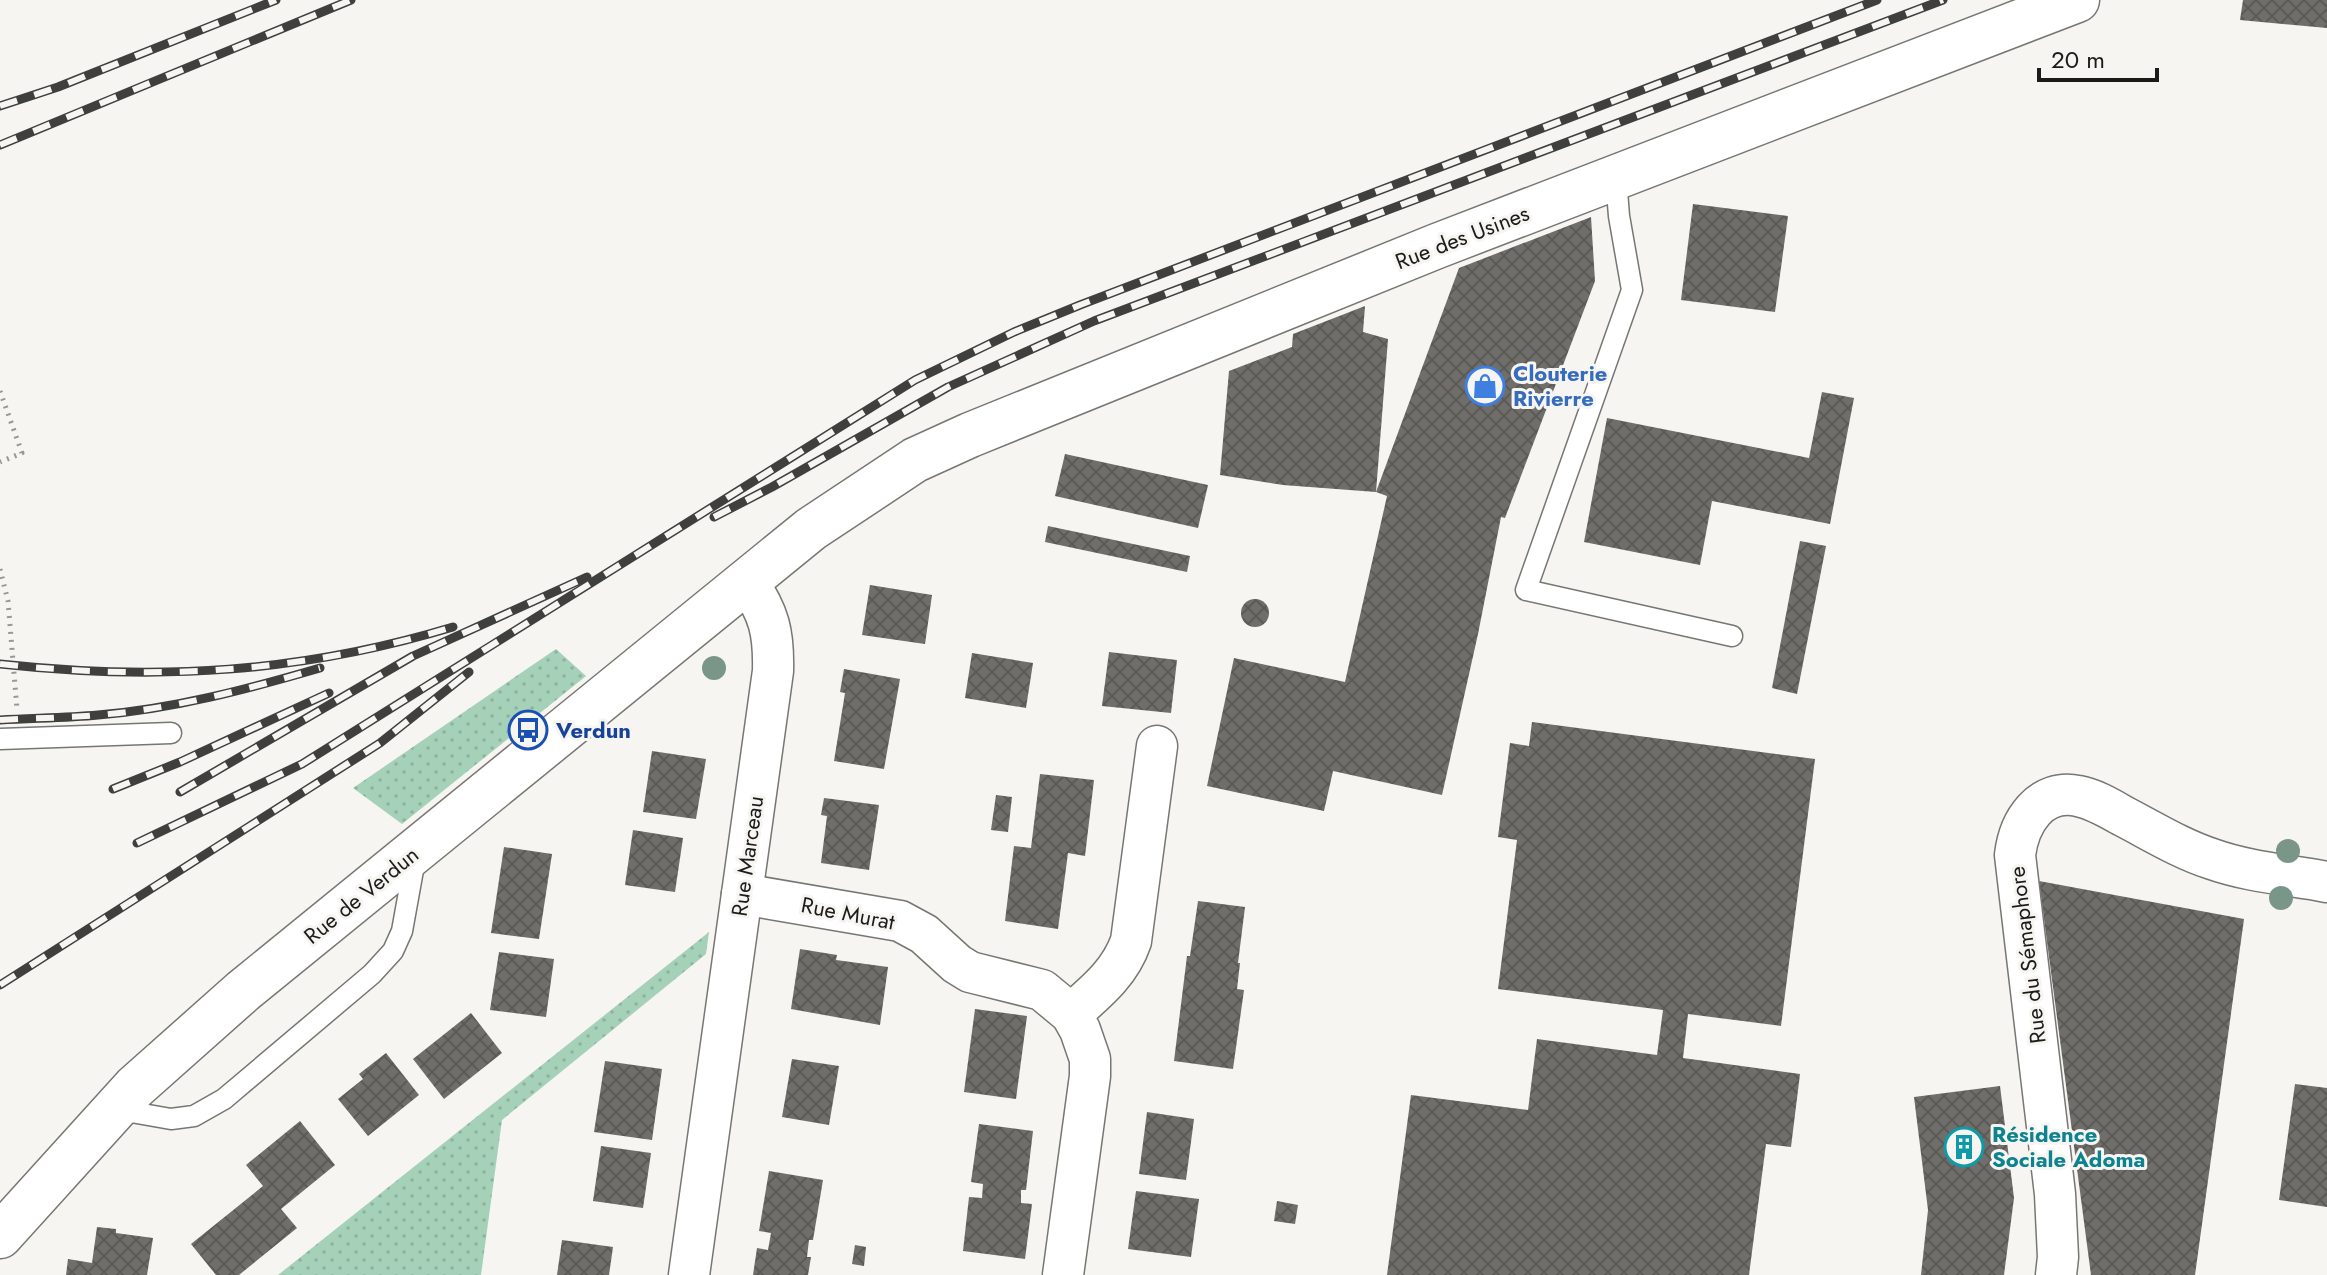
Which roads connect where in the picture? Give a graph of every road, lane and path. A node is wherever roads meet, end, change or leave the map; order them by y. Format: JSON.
{"nodes":[{"id":1,"x":2077,"y":0,"type":"edge"},
{"id":2,"x":1616,"y":178,"type":"junction"},
{"id":3,"x":0,"y":391,"type":"edge"},
{"id":4,"x":0,"y":462,"type":"edge"},
{"id":5,"x":0,"y":569,"type":"edge"},
{"id":6,"x":747,"y":581,"type":"junction"},
{"id":7,"x":1732,"y":636,"type":"dead end"},
{"id":8,"x":171,"y":733,"type":"dead end"},
{"id":9,"x":10,"y":739,"type":"edge"},
{"id":10,"x":1157,"y":746,"type":"dead end"},
{"id":11,"x":417,"y":850,"type":"junction"},
{"id":12,"x":2327,"y":882,"type":"edge"},
{"id":13,"x":742,"y":894,"type":"junction"},
{"id":14,"x":1071,"y":1014,"type":"junction"},
{"id":15,"x":114,"y":1109,"type":"junction"},
{"id":16,"x":0,"y":1236,"type":"edge"},
{"id":17,"x":689,"y":1275,"type":"edge"},
{"id":18,"x":1063,"y":1275,"type":"edge"},
{"id":19,"x":2056,"y":1275,"type":"edge"}],
"edges":[{"from":1,"to":2,"type":"street","name":"Rue des Usines"},
{"from":2,"to":6,"type":"street","name":"Rue des Usines"},
{"from":2,"to":7,"type":"lane"},
{"from":3,"to":4,"type":"path"},
{"from":5,"to":9,"type":"path"},
{"from":6,"to":11,"type":"street","name":"Rue de Verdun"},
{"from":6,"to":13,"type":"street","name":"Rue Marceau"},
{"from":8,"to":9,"type":"lane"},
{"from":10,"to":14,"type":"street"},
{"from":11,"to":15,"type":"street","name":"Rue de Verdun"},
{"from":11,"to":15,"type":"lane"},
{"from":12,"to":19,"type":"street","name":"Rue du Sémaphore"},
{"from":13,"to":14,"type":"street","name":"Rue Murat"},
{"from":13,"to":17,"type":"street","name":"Rue Marceau"},
{"from":14,"to":18,"type":"street","name":"Rue Murat"},
{"from":15,"to":16,"type":"street","name":"Rue de Verdun"}]}
